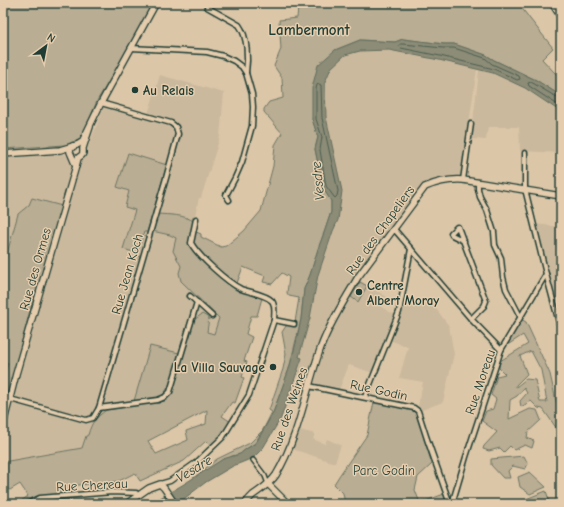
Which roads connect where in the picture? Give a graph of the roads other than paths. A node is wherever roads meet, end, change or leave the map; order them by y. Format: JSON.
{"nodes":[{"id":1,"x":156,"y":3,"type":"edge"},
{"id":2,"x":552,"y":3,"type":"edge"},
{"id":3,"x":208,"y":7,"type":"dead end"},
{"id":4,"x":561,"y":16,"type":"edge"},
{"id":5,"x":131,"y":48,"type":"junction"},
{"id":6,"x":246,"y":73,"type":"junction"},
{"id":7,"x":101,"y":103,"type":"junction"},
{"id":8,"x":471,"y":124,"type":"dead end"},
{"id":9,"x":90,"y":127,"type":"junction"},
{"id":10,"x":75,"y":146,"type":"junction"},
{"id":11,"x":60,"y":150,"type":"junction"},
{"id":12,"x":83,"y":151,"type":"junction"},
{"id":13,"x":525,"y":153,"type":"dead end"},
{"id":14,"x":3,"y":154,"type":"edge"},
{"id":15,"x":71,"y":155,"type":"junction"},
{"id":16,"x":78,"y":158,"type":"junction"},
{"id":17,"x":76,"y":166,"type":"junction"},
{"id":18,"x":463,"y":180,"type":"junction"},
{"id":19,"x":478,"y":182,"type":"junction"},
{"id":20,"x":525,"y":189,"type":"junction"},
{"id":21,"x":561,"y":196,"type":"edge"},
{"id":22,"x":229,"y":200,"type":"dead end"},
{"id":23,"x":196,"y":218,"type":"dead end"},
{"id":24,"x":394,"y":229,"type":"junction"},
{"id":25,"x":464,"y":241,"type":"dead end"},
{"id":26,"x":411,"y":249,"type":"junction"},
{"id":27,"x":546,"y":274,"type":"junction"},
{"id":28,"x":190,"y":296,"type":"dead end"},
{"id":29,"x":197,"y":302,"type":"junction"},
{"id":30,"x":212,"y":316,"type":"dead end"},
{"id":31,"x":520,"y":316,"type":"junction"},
{"id":32,"x":471,"y":319,"type":"junction"},
{"id":33,"x":274,"y":320,"type":"junction"},
{"id":34,"x":294,"y":324,"type":"dead end"},
{"id":35,"x":561,"y":330,"type":"edge"},
{"id":36,"x":325,"y":338,"type":"joint"},
{"id":37,"x":501,"y":350,"type":"junction"},
{"id":38,"x":309,"y":386,"type":"junction"},
{"id":39,"x":366,"y":397,"type":"junction"},
{"id":40,"x":10,"y":399,"type":"junction"},
{"id":41,"x":99,"y":408,"type":"junction"},
{"id":42,"x":3,"y":425,"type":"edge"},
{"id":43,"x":253,"y":460,"type":"dead end"},
{"id":44,"x":268,"y":484,"type":"junction"},
{"id":45,"x":162,"y":486,"type":"junction"},
{"id":46,"x":136,"y":493,"type":"dead end"},
{"id":47,"x":27,"y":504,"type":"edge"},
{"id":48,"x":126,"y":504,"type":"edge"},
{"id":49,"x":175,"y":504,"type":"edge"},
{"id":50,"x":245,"y":504,"type":"edge"},
{"id":51,"x":288,"y":504,"type":"edge"},
{"id":52,"x":451,"y":504,"type":"edge"}],
"edges":[{"from":1,"to":5,"type":"street"},
{"from":2,"to":4,"type":"street"},
{"from":3,"to":6,"type":"street"},
{"from":5,"to":6,"type":"street"},
{"from":5,"to":7,"type":"street"},
{"from":6,"to":22,"type":"street"},
{"from":7,"to":9,"type":"street"},
{"from":7,"to":41,"type":"street","name":"Rue Jean Koch"},
{"from":8,"to":18,"type":"street"},
{"from":9,"to":10,"type":"street"},
{"from":9,"to":12,"type":"street"},
{"from":10,"to":11,"type":"street"},
{"from":10,"to":12,"type":"street"},
{"from":10,"to":15,"type":"street"},
{"from":11,"to":14,"type":"street"},
{"from":11,"to":15,"type":"street"},
{"from":12,"to":16,"type":"street"},
{"from":13,"to":20,"type":"street"},
{"from":15,"to":16,"type":"street"},
{"from":15,"to":17,"type":"street"},
{"from":16,"to":17,"type":"street","name":"Rue des Ormes"},
{"from":17,"to":40,"type":"street","name":"Rue des Ormes"},
{"from":18,"to":19,"type":"street","name":"Rue des Chapeliers"},
{"from":18,"to":24,"type":"street","name":"Rue des Chapeliers"},
{"from":19,"to":20,"type":"street","name":"Rue des Chapeliers"},
{"from":19,"to":31,"type":"street"},
{"from":20,"to":21,"type":"street","name":"Rue des Chapeliers"},
{"from":20,"to":27,"type":"street"},
{"from":23,"to":33,"type":"street"},
{"from":24,"to":26,"type":"street"},
{"from":24,"to":36,"type":"street","name":"Rue des Chapeliers"},
{"from":25,"to":32,"type":"street"},
{"from":26,"to":32,"type":"street"},
{"from":26,"to":39,"type":"street"},
{"from":27,"to":31,"type":"street","name":"Rue Moreau"},
{"from":27,"to":35,"type":"street"},
{"from":28,"to":29,"type":"street"},
{"from":29,"to":30,"type":"street"},
{"from":29,"to":41,"type":"street"},
{"from":31,"to":37,"type":"street","name":"Rue Moreau"},
{"from":32,"to":37,"type":"street"},
{"from":33,"to":34,"type":"street"},
{"from":33,"to":45,"type":"street"},
{"from":36,"to":38,"type":"street","name":"Rue des Weines"},
{"from":37,"to":52,"type":"street","name":"Rue Moreau"},
{"from":38,"to":39,"type":"street","name":"Rue Godin"},
{"from":38,"to":44,"type":"street","name":"Rue des Weines"},
{"from":39,"to":52,"type":"street","name":"Rue Godin"},
{"from":40,"to":41,"type":"street"},
{"from":40,"to":42,"type":"street","name":"Rue des Ormes"},
{"from":43,"to":44,"type":"street"},
{"from":44,"to":50,"type":"street","name":"Rue des Weines"},
{"from":44,"to":51,"type":"street"},
{"from":45,"to":48,"type":"street"},
{"from":45,"to":49,"type":"street"},
{"from":46,"to":47,"type":"street","name":"Rue Chereau"}]}
